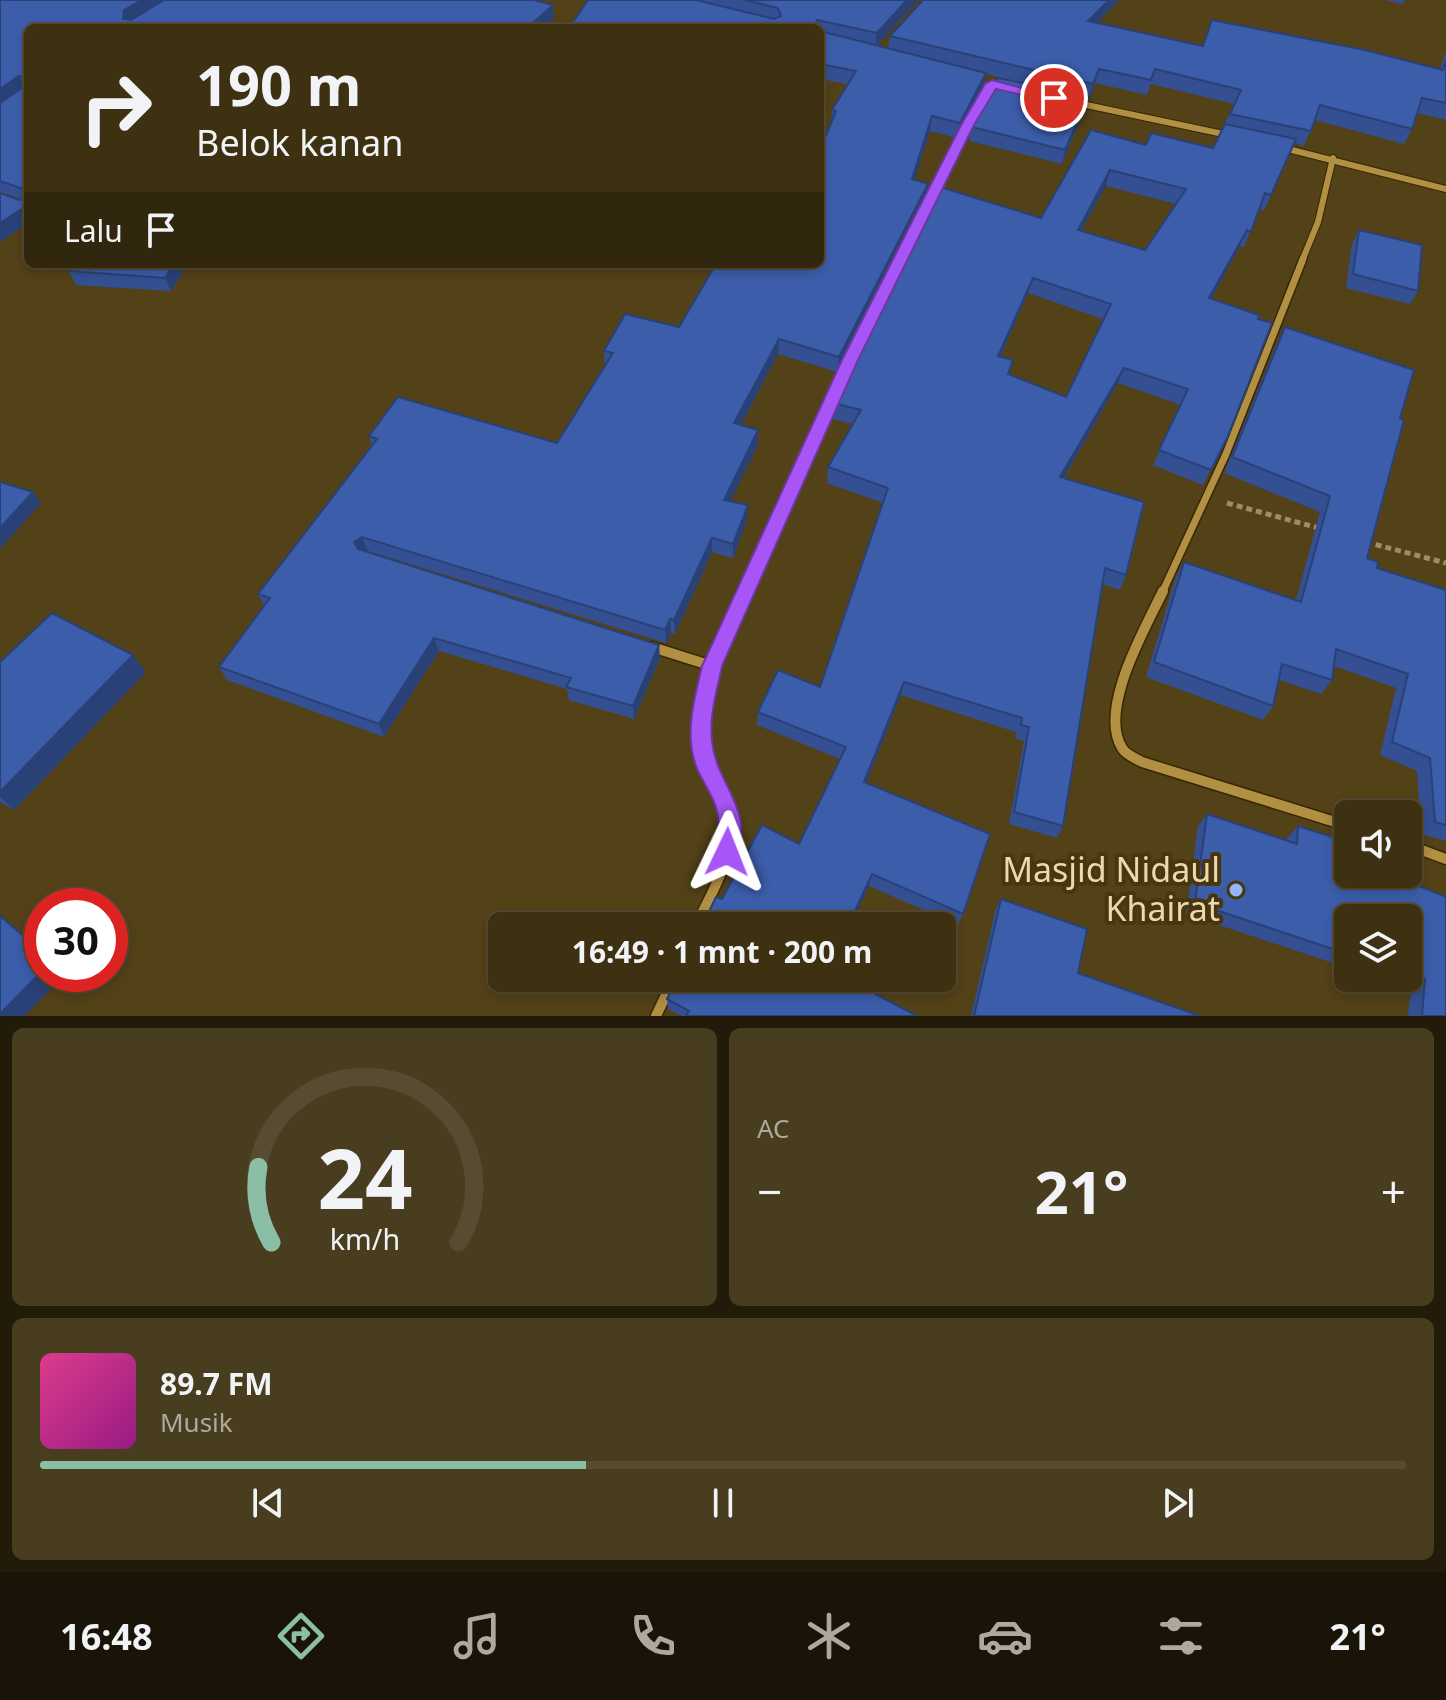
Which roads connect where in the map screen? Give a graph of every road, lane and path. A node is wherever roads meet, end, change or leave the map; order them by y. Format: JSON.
{"nodes":[{"id":1,"x":977,"y":80,"type":"edge"},
{"id":2,"x":992,"y":84,"type":"junction"},
{"id":3,"x":1007,"y":88,"type":"edge"},
{"id":4,"x":1069,"y":101,"type":"edge"},
{"id":5,"x":1240,"y":138,"type":"edge"},
{"id":6,"x":1271,"y":145,"type":"edge"},
{"id":7,"x":1333,"y":158,"type":"junction"},
{"id":8,"x":1446,"y":189,"type":"edge"},
{"id":9,"x":1207,"y":498,"type":"junction"},
{"id":10,"x":1326,"y":531,"type":"edge"},
{"id":11,"x":1356,"y":539,"type":"edge"},
{"id":12,"x":1446,"y":563,"type":"edge"},
{"id":13,"x":639,"y":643,"type":"edge"},
{"id":14,"x":712,"y":666,"type":"junction"},
{"id":15,"x":1334,"y":822,"type":"edge"},
{"id":16,"x":1422,"y":850,"type":"edge"},
{"id":17,"x":1446,"y":859,"type":"edge"},
{"id":18,"x":702,"y":912,"type":"edge"},
{"id":19,"x":667,"y":992,"type":"edge"},
{"id":20,"x":656,"y":1016,"type":"edge"}],
"edges":[{"from":1,"to":2,"type":"street"},
{"from":2,"to":3,"type":"street"},
{"from":2,"to":14,"type":"street"},
{"from":4,"to":5,"type":"street"},
{"from":6,"to":7,"type":"street"},
{"from":7,"to":8,"type":"street"},
{"from":7,"to":9,"type":"street"},
{"from":9,"to":10,"type":"path"},
{"from":9,"to":15,"type":"street"},
{"from":11,"to":12,"type":"path"},
{"from":13,"to":14,"type":"street"},
{"from":14,"to":18,"type":"street"},
{"from":16,"to":17,"type":"street"},
{"from":19,"to":20,"type":"street"}]}
